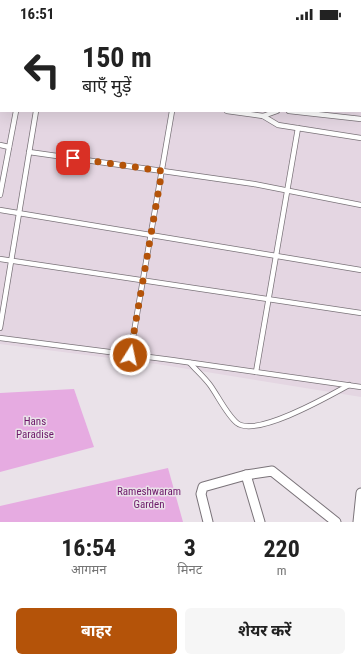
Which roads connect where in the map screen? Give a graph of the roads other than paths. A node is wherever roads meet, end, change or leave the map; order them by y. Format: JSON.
{"nodes":[{"id":1,"x":16,"y":112,"type":"edge"},
{"id":2,"x":36,"y":112,"type":"edge"},
{"id":3,"x":172,"y":112,"type":"edge"},
{"id":4,"x":234,"y":112,"type":"edge"},
{"id":5,"x":274,"y":112,"type":"edge"},
{"id":6,"x":298,"y":112,"type":"edge"},
{"id":7,"x":263,"y":116,"type":"junction"},
{"id":8,"x":361,"y":119,"type":"edge"},
{"id":9,"x":298,"y":128,"type":"junction"},
{"id":10,"x":361,"y":138,"type":"edge"},
{"id":11,"x":0,"y":145,"type":"edge"},
{"id":12,"x":9,"y":147,"type":"junction"},
{"id":13,"x":29,"y":152,"type":"junction"},
{"id":14,"x":162,"y":171,"type":"junction"},
{"id":15,"x":288,"y":191,"type":"junction"},
{"id":16,"x":0,"y":195,"type":"edge"},
{"id":17,"x":361,"y":205,"type":"edge"},
{"id":18,"x":0,"y":210,"type":"edge"},
{"id":19,"x":19,"y":212,"type":"junction"},
{"id":20,"x":151,"y":234,"type":"junction"},
{"id":21,"x":277,"y":256,"type":"junction"},
{"id":22,"x":0,"y":259,"type":"edge"},
{"id":23,"x":11,"y":262,"type":"junction"},
{"id":24,"x":361,"y":270,"type":"edge"},
{"id":25,"x":143,"y":281,"type":"junction"},
{"id":26,"x":269,"y":299,"type":"junction"},
{"id":27,"x":361,"y":312,"type":"edge"},
{"id":28,"x":0,"y":328,"type":"edge"},
{"id":29,"x":0,"y":338,"type":"edge"},
{"id":30,"x":130,"y":355,"type":"junction"},
{"id":31,"x":190,"y":362,"type":"junction"},
{"id":32,"x":256,"y":372,"type":"junction"},
{"id":33,"x":349,"y":385,"type":"junction"},
{"id":34,"x":361,"y":387,"type":"edge"},
{"id":35,"x":246,"y":475,"type":"junction"},
{"id":36,"x":361,"y":493,"type":"edge"},
{"id":37,"x":208,"y":522,"type":"edge"},
{"id":38,"x":260,"y":522,"type":"edge"},
{"id":39,"x":336,"y":522,"type":"edge"},
{"id":40,"x":358,"y":522,"type":"edge"}],
"edges":[{"from":1,"to":12,"type":"lane"},
{"from":2,"to":13,"type":"lane"},
{"from":3,"to":14,"type":"lane"},
{"from":4,"to":7,"type":"lane"},
{"from":5,"to":7,"type":"lane"},
{"from":6,"to":8,"type":"lane"},
{"from":7,"to":9,"type":"lane"},
{"from":9,"to":10,"type":"lane"},
{"from":9,"to":15,"type":"lane"},
{"from":11,"to":12,"type":"lane"},
{"from":12,"to":16,"type":"lane"},
{"from":13,"to":14,"type":"lane"},
{"from":13,"to":19,"type":"lane"},
{"from":14,"to":15,"type":"lane"},
{"from":14,"to":20,"type":"lane"},
{"from":15,"to":17,"type":"lane"},
{"from":15,"to":21,"type":"lane"},
{"from":18,"to":19,"type":"lane"},
{"from":19,"to":20,"type":"lane"},
{"from":19,"to":23,"type":"lane"},
{"from":20,"to":21,"type":"lane"},
{"from":20,"to":25,"type":"lane"},
{"from":21,"to":24,"type":"lane"},
{"from":21,"to":26,"type":"lane"},
{"from":22,"to":23,"type":"lane"},
{"from":23,"to":25,"type":"lane"},
{"from":23,"to":28,"type":"lane"},
{"from":25,"to":26,"type":"lane"},
{"from":25,"to":30,"type":"lane"},
{"from":26,"to":27,"type":"lane"},
{"from":26,"to":32,"type":"lane"},
{"from":29,"to":30,"type":"lane"},
{"from":30,"to":31,"type":"lane"},
{"from":31,"to":32,"type":"lane"},
{"from":31,"to":33,"type":"lane"},
{"from":32,"to":33,"type":"lane"},
{"from":33,"to":34,"type":"lane"},
{"from":35,"to":37,"type":"street"},
{"from":35,"to":38,"type":"street"},
{"from":35,"to":39,"type":"street"},
{"from":36,"to":40,"type":"street"}]}
